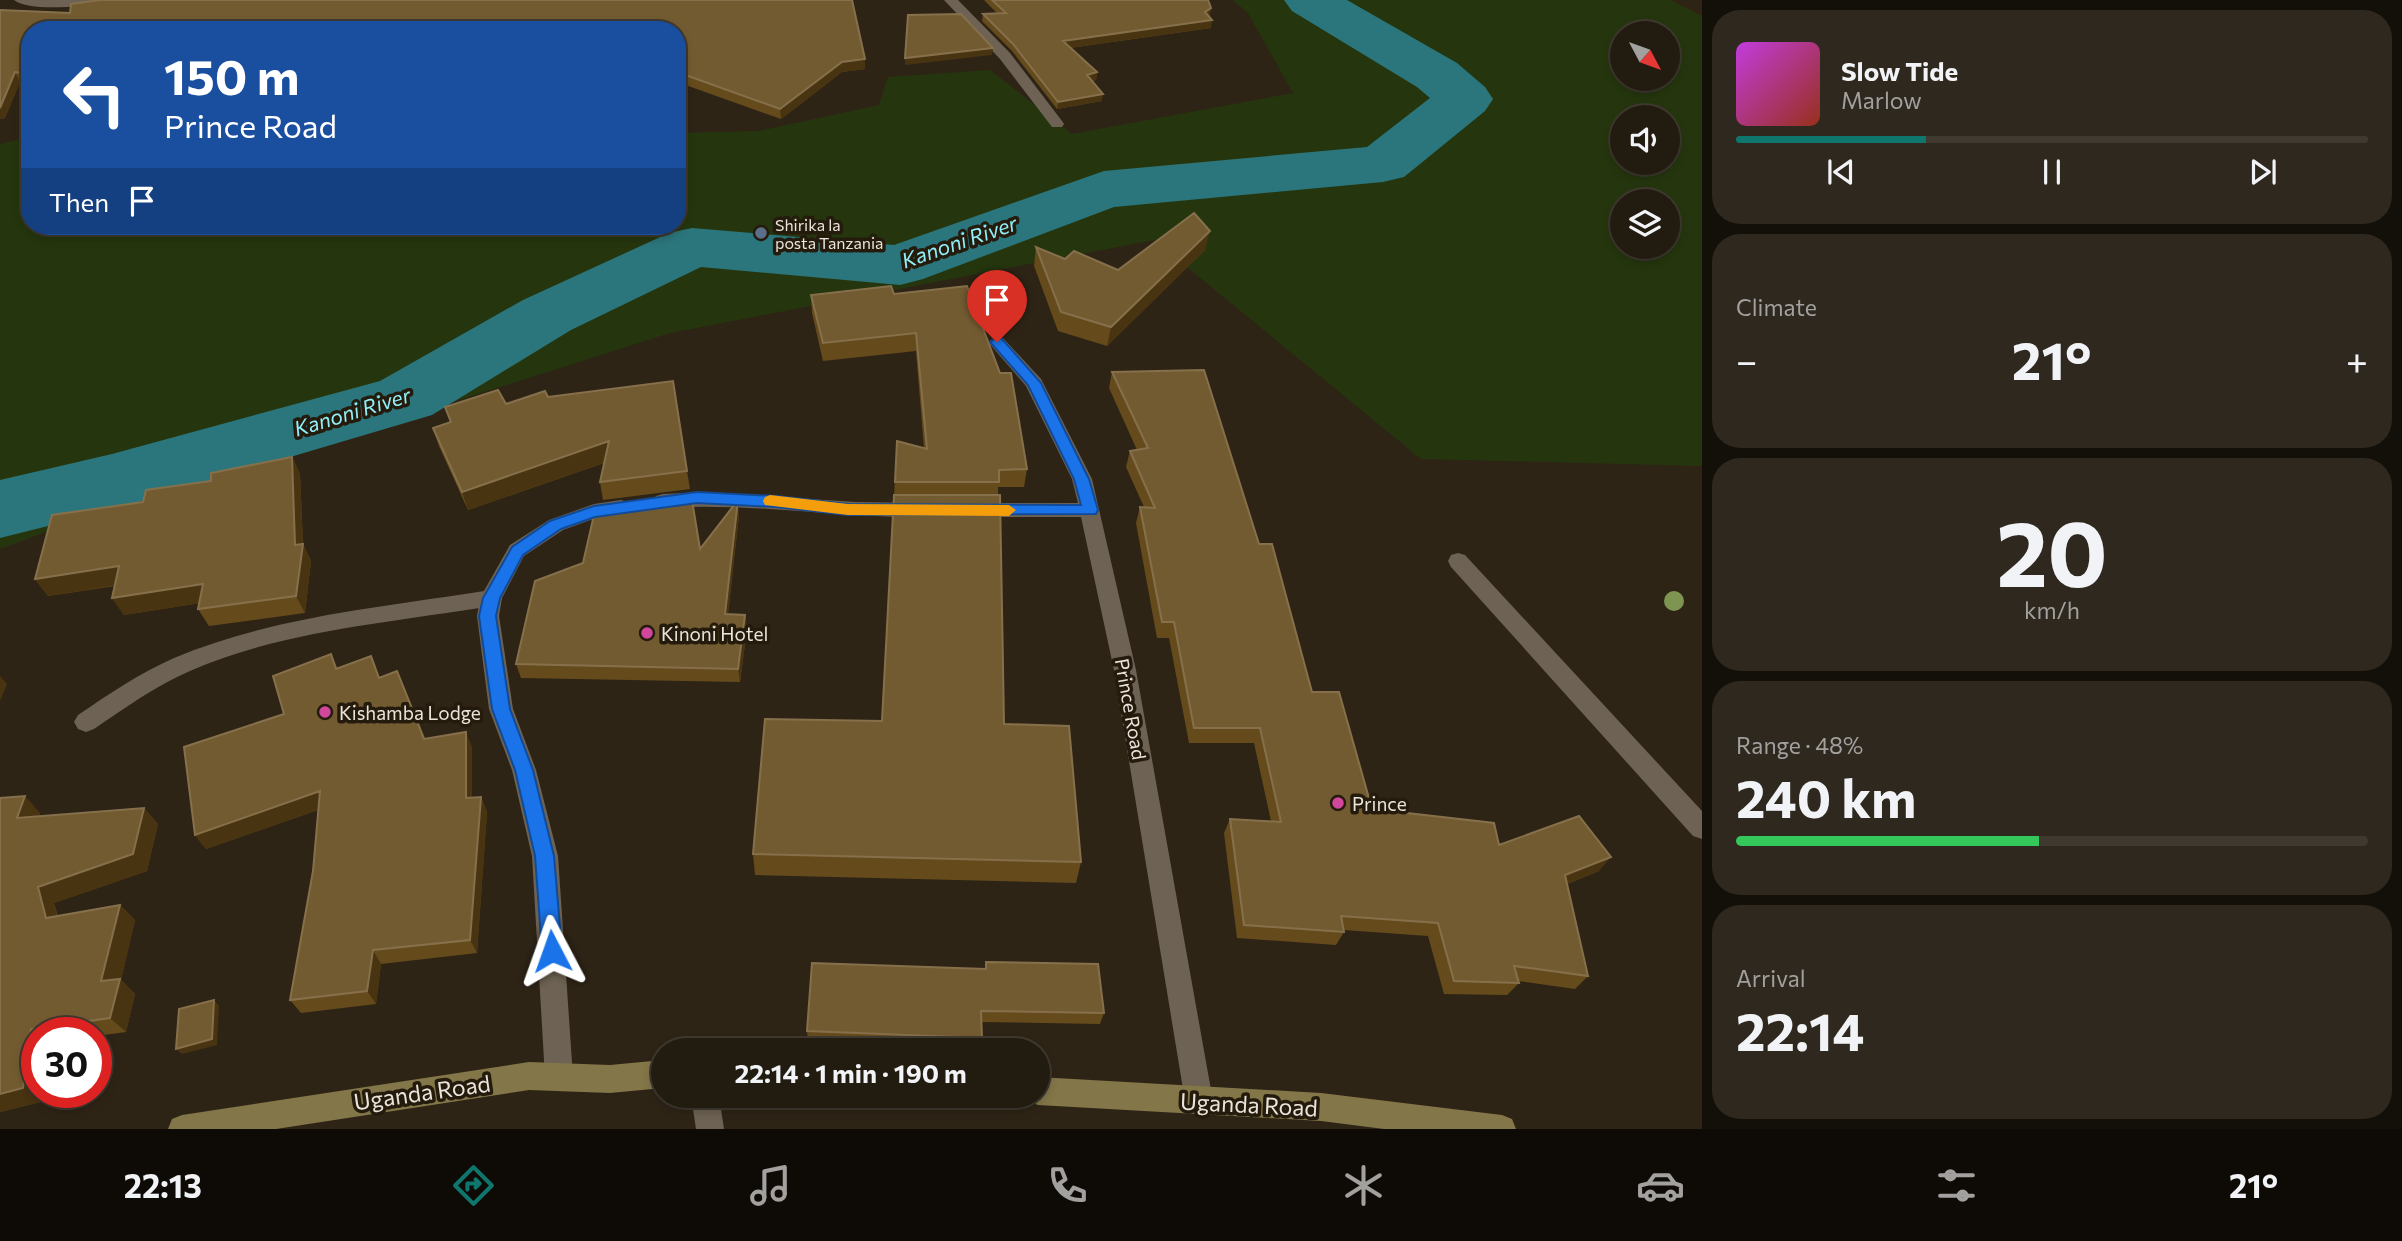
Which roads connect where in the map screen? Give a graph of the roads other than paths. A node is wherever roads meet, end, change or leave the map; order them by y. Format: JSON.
{"nodes":[{"id":1,"x":21,"y":0,"type":"edge"},
{"id":2,"x":107,"y":0,"type":"edge"},
{"id":3,"x":951,"y":0,"type":"edge"},
{"id":4,"x":1056,"y":124,"type":"dead end"},
{"id":5,"x":997,"y":342,"type":"dead end"},
{"id":6,"x":1090,"y":510,"type":"junction"},
{"id":7,"x":1458,"y":561,"type":"dead end"},
{"id":8,"x":491,"y":598,"type":"junction"},
{"id":9,"x":86,"y":722,"type":"dead end"},
{"id":10,"x":1702,"y":828,"type":"edge"},
{"id":11,"x":651,"y":1075,"type":"edge"},
{"id":12,"x":559,"y":1077,"type":"junction"},
{"id":13,"x":1050,"y":1092,"type":"edge"},
{"id":14,"x":1199,"y":1101,"type":"junction"},
{"id":15,"x":707,"y":1108,"type":"edge"},
{"id":16,"x":182,"y":1129,"type":"edge"},
{"id":17,"x":710,"y":1129,"type":"edge"},
{"id":18,"x":1502,"y":1129,"type":"edge"}],
"edges":[{"from":1,"to":2,"type":"street"},
{"from":3,"to":4,"type":"street"},
{"from":5,"to":6,"type":"street","name":"Prince Road"},
{"from":6,"to":8,"type":"street"},
{"from":6,"to":14,"type":"street","name":"Prince Road"},
{"from":7,"to":10,"type":"street"},
{"from":8,"to":9,"type":"street"},
{"from":8,"to":12,"type":"street"},
{"from":11,"to":12,"type":"main road","name":"Uganda Road"},
{"from":12,"to":16,"type":"main road","name":"Uganda Road"},
{"from":13,"to":14,"type":"main road","name":"Uganda Road"},
{"from":14,"to":18,"type":"main road","name":"Uganda Road"},
{"from":15,"to":17,"type":"street"}]}
